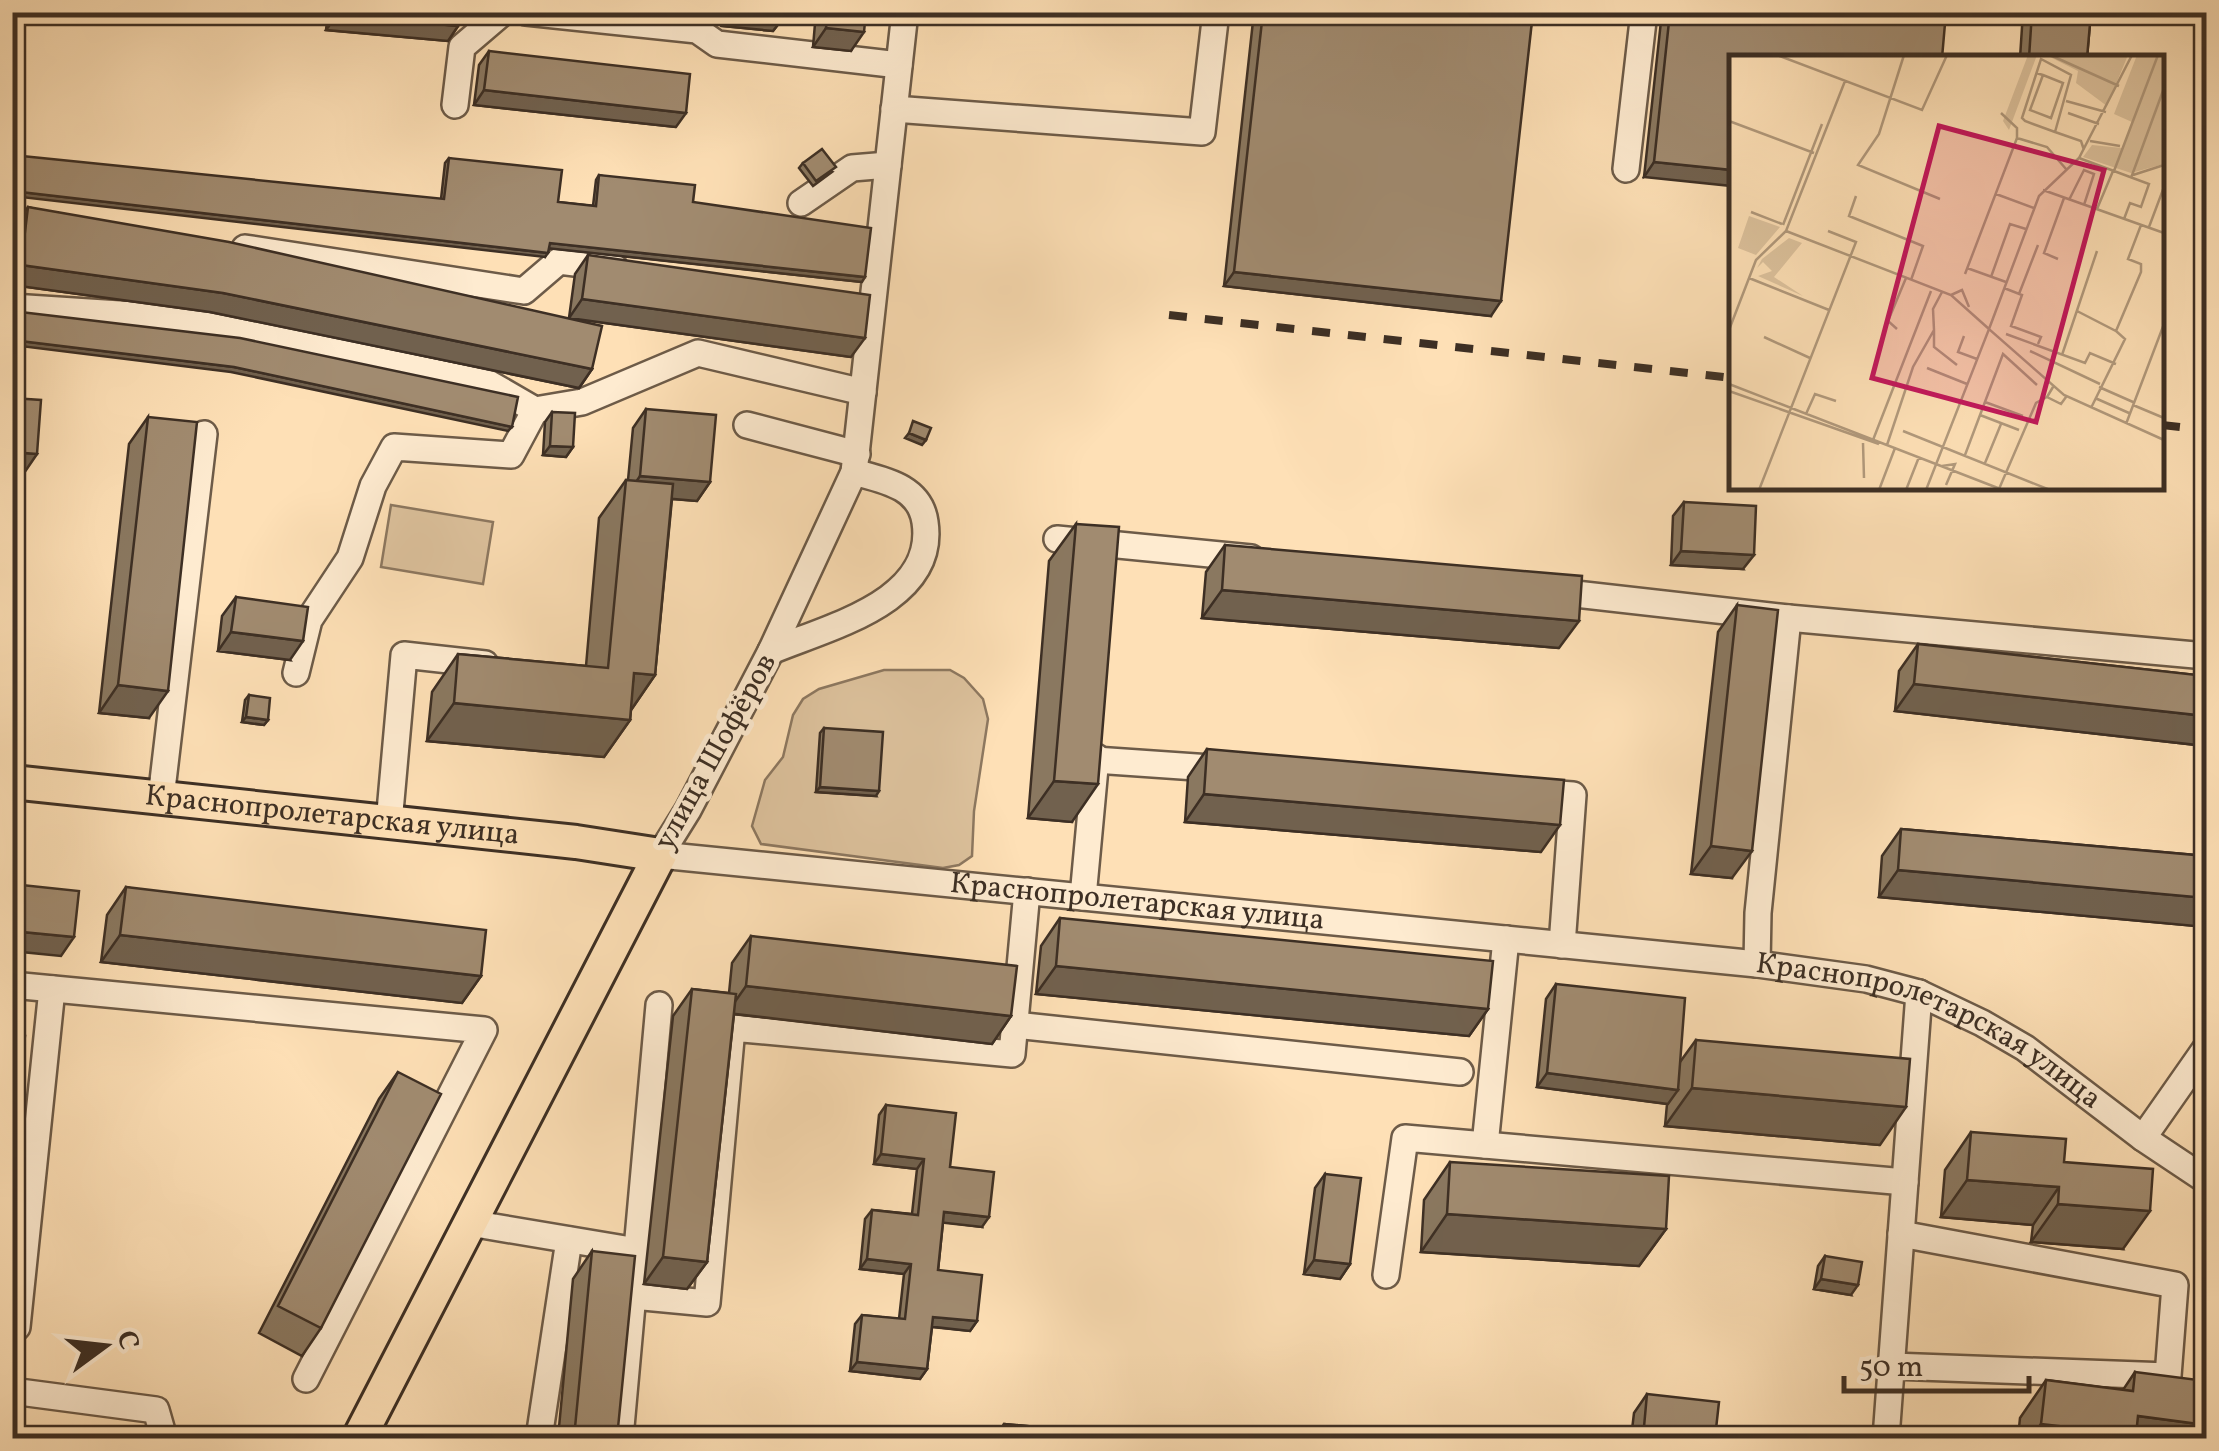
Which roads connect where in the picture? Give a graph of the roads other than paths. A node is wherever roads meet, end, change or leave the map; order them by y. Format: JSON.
{"nodes":[{"id":1,"x":503,"y":12,"type":"edge"},
{"id":2,"x":526,"y":12,"type":"edge"},
{"id":3,"x":905,"y":12,"type":"edge"},
{"id":4,"x":1216,"y":12,"type":"edge"},
{"id":5,"x":1644,"y":12,"type":"edge"},
{"id":6,"x":899,"y":65,"type":"junction"},
{"id":7,"x":456,"y":105,"type":"dead end"},
{"id":8,"x":894,"y":108,"type":"junction"},
{"id":9,"x":888,"y":164,"type":"junction"},
{"id":10,"x":1626,"y":169,"type":"dead end"},
{"id":11,"x":801,"y":203,"type":"dead end"},
{"id":12,"x":218,"y":244,"type":"edge"},
{"id":13,"x":636,"y":270,"type":"edge"},
{"id":14,"x":12,"y":307,"type":"edge"},
{"id":15,"x":863,"y":392,"type":"junction"},
{"id":16,"x":534,"y":410,"type":"junction"},
{"id":17,"x":747,"y":425,"type":"dead end"},
{"id":18,"x":204,"y":434,"type":"dead end"},
{"id":19,"x":855,"y":463,"type":"junction"},
{"id":20,"x":1057,"y":539,"type":"dead end"},
{"id":21,"x":1272,"y":560,"type":"edge"},
{"id":22,"x":1530,"y":589,"type":"edge"},
{"id":23,"x":1788,"y":618,"type":"junction"},
{"id":24,"x":772,"y":651,"type":"junction"},
{"id":25,"x":2206,"y":656,"type":"edge"},
{"id":26,"x":514,"y":667,"type":"edge"},
{"id":27,"x":296,"y":673,"type":"dead end"},
{"id":28,"x":1255,"y":772,"type":"edge"},
{"id":29,"x":12,"y":782,"type":"edge"},
{"id":30,"x":1513,"y":790,"type":"edge"},
{"id":31,"x":160,"y":798,"type":"junction"},
{"id":32,"x":389,"y":823,"type":"junction"},
{"id":33,"x":660,"y":854,"type":"junction"},
{"id":34,"x":1027,"y":891,"type":"junction"},
{"id":35,"x":1083,"y":897,"type":"junction"},
{"id":36,"x":1506,"y":939,"type":"junction"},
{"id":37,"x":1562,"y":945,"type":"junction"},
{"id":38,"x":1757,"y":964,"type":"junction"},
{"id":39,"x":12,"y":985,"type":"edge"},
{"id":40,"x":52,"y":989,"type":"junction"},
{"id":41,"x":1919,"y":993,"type":"junction"},
{"id":42,"x":659,"y":1006,"type":"dead end"},
{"id":43,"x":1015,"y":1025,"type":"junction"},
{"id":44,"x":2206,"y":1048,"type":"edge"},
{"id":45,"x":1460,"y":1072,"type":"dead end"},
{"id":46,"x":2143,"y":1138,"type":"junction"},
{"id":47,"x":1485,"y":1145,"type":"junction"},
{"id":48,"x":2206,"y":1179,"type":"edge"},
{"id":49,"x":1905,"y":1182,"type":"junction"},
{"id":50,"x":470,"y":1223,"type":"junction"},
{"id":51,"x":1901,"y":1234,"type":"junction"},
{"id":52,"x":569,"y":1240,"type":"junction"},
{"id":53,"x":637,"y":1251,"type":"junction"},
{"id":54,"x":1386,"y":1276,"type":"dead end"},
{"id":55,"x":632,"y":1296,"type":"junction"},
{"id":56,"x":18,"y":1326,"type":"dead end"},
{"id":57,"x":1892,"y":1366,"type":"junction"},
{"id":58,"x":306,"y":1379,"type":"dead end"},
{"id":59,"x":12,"y":1391,"type":"edge"},
{"id":60,"x":164,"y":1438,"type":"edge"},
{"id":61,"x":362,"y":1438,"type":"edge"},
{"id":62,"x":539,"y":1438,"type":"edge"},
{"id":63,"x":620,"y":1438,"type":"edge"},
{"id":64,"x":1886,"y":1438,"type":"edge"}],
"edges":[{"from":1,"to":7,"type":"street"},
{"from":2,"to":6,"type":"street"},
{"from":3,"to":6,"type":"street","name":"улица Шофёров"},
{"from":4,"to":8,"type":"street"},
{"from":5,"to":10,"type":"street"},
{"from":6,"to":8,"type":"street","name":"улица Шофёров"},
{"from":8,"to":9,"type":"street","name":"улица Шофёров"},
{"from":9,"to":11,"type":"street"},
{"from":9,"to":15,"type":"street","name":"улица Шофёров"},
{"from":12,"to":13,"type":"street"},
{"from":14,"to":16,"type":"street"},
{"from":15,"to":16,"type":"street"},
{"from":15,"to":19,"type":"street","name":"улица Шофёров"},
{"from":16,"to":27,"type":"street"},
{"from":17,"to":19,"type":"street"},
{"from":18,"to":31,"type":"street"},
{"from":19,"to":24,"type":"street","name":"улица Шофёров"},
{"from":19,"to":24,"type":"street"},
{"from":20,"to":21,"type":"street"},
{"from":22,"to":23,"type":"street"},
{"from":23,"to":25,"type":"street"},
{"from":23,"to":38,"type":"street"},
{"from":24,"to":33,"type":"street","name":"улица Шофёров"},
{"from":26,"to":32,"type":"street"},
{"from":28,"to":35,"type":"street"},
{"from":29,"to":31,"type":"main road","name":"Краснопролетарская улица"},
{"from":30,"to":37,"type":"street"},
{"from":31,"to":32,"type":"main road","name":"Краснопролетарская улица"},
{"from":32,"to":33,"type":"main road","name":"Краснопролетарская улица"},
{"from":33,"to":34,"type":"street","name":"Краснопролетарская улица"},
{"from":33,"to":50,"type":"main road","name":"улица Шофёров"},
{"from":34,"to":35,"type":"street","name":"Краснопролетарская улица"},
{"from":34,"to":43,"type":"street"},
{"from":35,"to":36,"type":"street","name":"Краснопролетарская улица"},
{"from":36,"to":37,"type":"street","name":"Краснопролетарская улица"},
{"from":36,"to":47,"type":"street"},
{"from":37,"to":38,"type":"street","name":"Краснопролетарская улица"},
{"from":38,"to":41,"type":"street","name":"Краснопролетарская улица"},
{"from":39,"to":40,"type":"street"},
{"from":40,"to":56,"type":"street"},
{"from":40,"to":58,"type":"street"},
{"from":41,"to":46,"type":"street","name":"Краснопролетарская улица"},
{"from":41,"to":49,"type":"street"},
{"from":42,"to":53,"type":"street"},
{"from":43,"to":45,"type":"street"},
{"from":43,"to":55,"type":"street"},
{"from":44,"to":46,"type":"street"},
{"from":46,"to":48,"type":"street","name":"Краснопролетарская улица"},
{"from":47,"to":49,"type":"street"},
{"from":47,"to":54,"type":"street"},
{"from":49,"to":51,"type":"street"},
{"from":50,"to":52,"type":"street"},
{"from":50,"to":61,"type":"main road","name":"улица Шофёров"},
{"from":51,"to":57,"type":"street"},
{"from":51,"to":57,"type":"street"},
{"from":52,"to":53,"type":"street"},
{"from":52,"to":62,"type":"street"},
{"from":53,"to":55,"type":"street"},
{"from":55,"to":63,"type":"street"},
{"from":57,"to":64,"type":"street"},
{"from":59,"to":60,"type":"street"}]}
